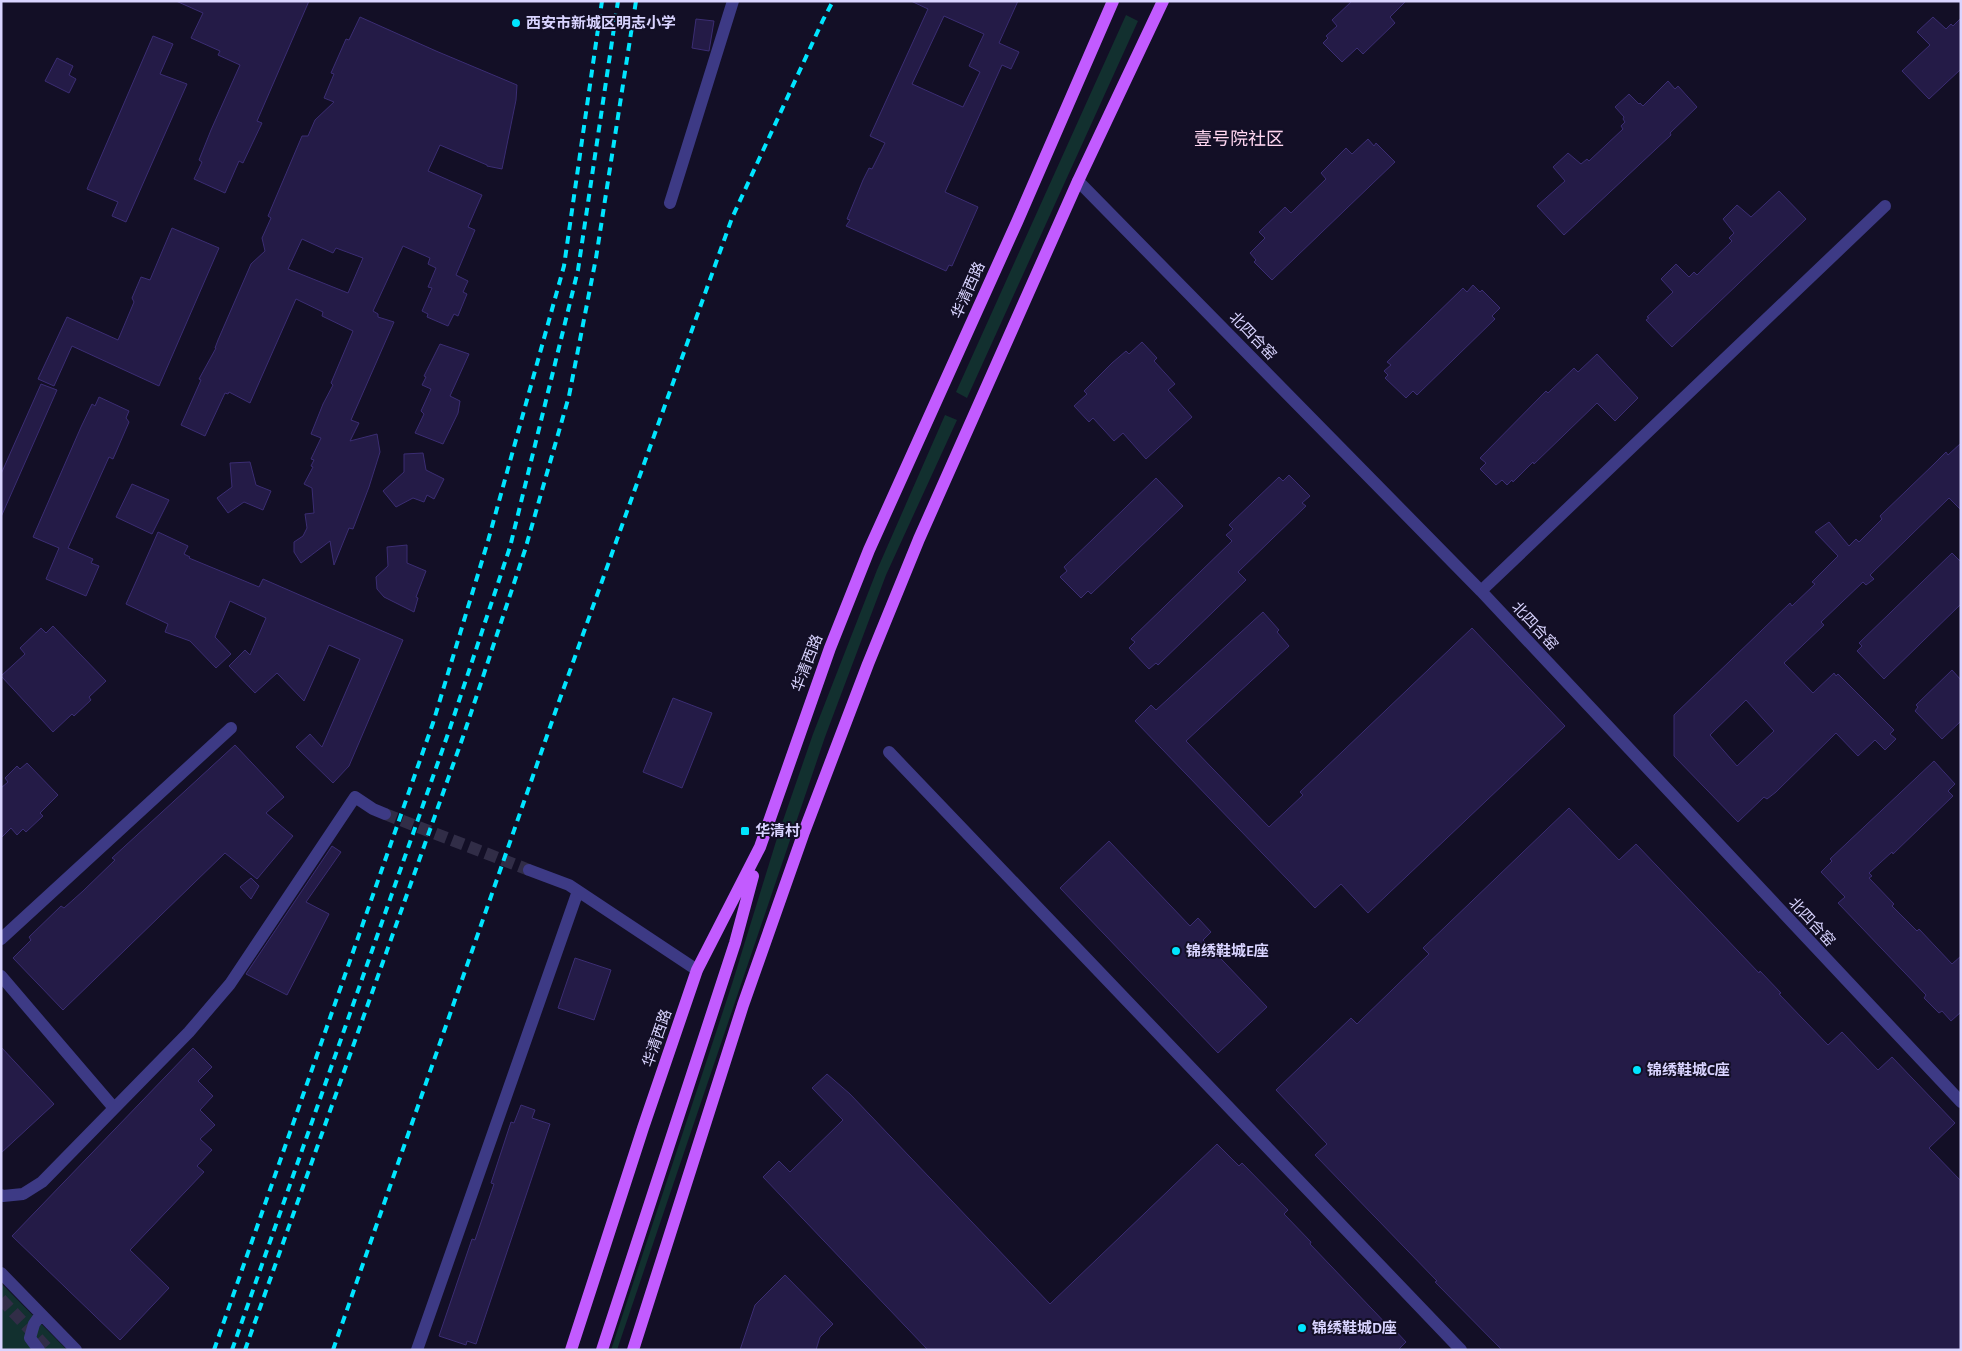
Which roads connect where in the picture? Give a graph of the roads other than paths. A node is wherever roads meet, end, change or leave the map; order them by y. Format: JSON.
{"nodes":[{"id":1,"x":733,"y":1,"type":"edge"},
{"id":2,"x":1114,"y":1,"type":"edge"},
{"id":3,"x":1163,"y":1,"type":"edge"},
{"id":4,"x":1078,"y":181,"type":"junction"},
{"id":5,"x":670,"y":203,"type":"dead end"},
{"id":6,"x":1885,"y":206,"type":"dead end"},
{"id":7,"x":1481,"y":591,"type":"junction"},
{"id":8,"x":231,"y":728,"type":"dead end"},
{"id":9,"x":889,"y":752,"type":"dead end"},
{"id":10,"x":385,"y":814,"type":"tunnel mouth"},
{"id":11,"x":760,"y":847,"type":"junction"},
{"id":12,"x":529,"y":870,"type":"tunnel mouth"},
{"id":13,"x":578,"y":891,"type":"junction"},
{"id":14,"x":1,"y":939,"type":"edge"},
{"id":15,"x":697,"y":970,"type":"junction"},
{"id":16,"x":1,"y":976,"type":"edge"},
{"id":17,"x":1961,"y":1102,"type":"edge"},
{"id":18,"x":114,"y":1108,"type":"junction"},
{"id":19,"x":1,"y":1195,"type":"edge"},
{"id":20,"x":1,"y":1273,"type":"edge"},
{"id":21,"x":42,"y":1314,"type":"junction"},
{"id":22,"x":39,"y":1350,"type":"edge"},
{"id":23,"x":76,"y":1350,"type":"edge"},
{"id":24,"x":417,"y":1350,"type":"edge"},
{"id":25,"x":570,"y":1350,"type":"edge"},
{"id":26,"x":602,"y":1350,"type":"edge"},
{"id":27,"x":633,"y":1350,"type":"edge"},
{"id":28,"x":1461,"y":1350,"type":"edge"}],
"edges":[{"from":1,"to":5,"type":"street"},
{"from":2,"to":11,"type":"main road","name":"华清西路"},
{"from":3,"to":4,"type":"main road"},
{"from":4,"to":7,"type":"street","name":"北四合窑"},
{"from":4,"to":27,"type":"main road"},
{"from":6,"to":7,"type":"street"},
{"from":7,"to":17,"type":"street","name":"北四合窑"},
{"from":8,"to":14,"type":"street"},
{"from":9,"to":28,"type":"street"},
{"from":10,"to":18,"type":"street"},
{"from":11,"to":15,"type":"main road","name":"华清西路"},
{"from":11,"to":26,"type":"main road"},
{"from":12,"to":13,"type":"street"},
{"from":13,"to":15,"type":"street"},
{"from":13,"to":24,"type":"street"},
{"from":15,"to":25,"type":"main road","name":"华清西路"},
{"from":16,"to":18,"type":"street"},
{"from":18,"to":19,"type":"street"},
{"from":20,"to":21,"type":"street"},
{"from":21,"to":22,"type":"street"},
{"from":21,"to":23,"type":"street"}]}
